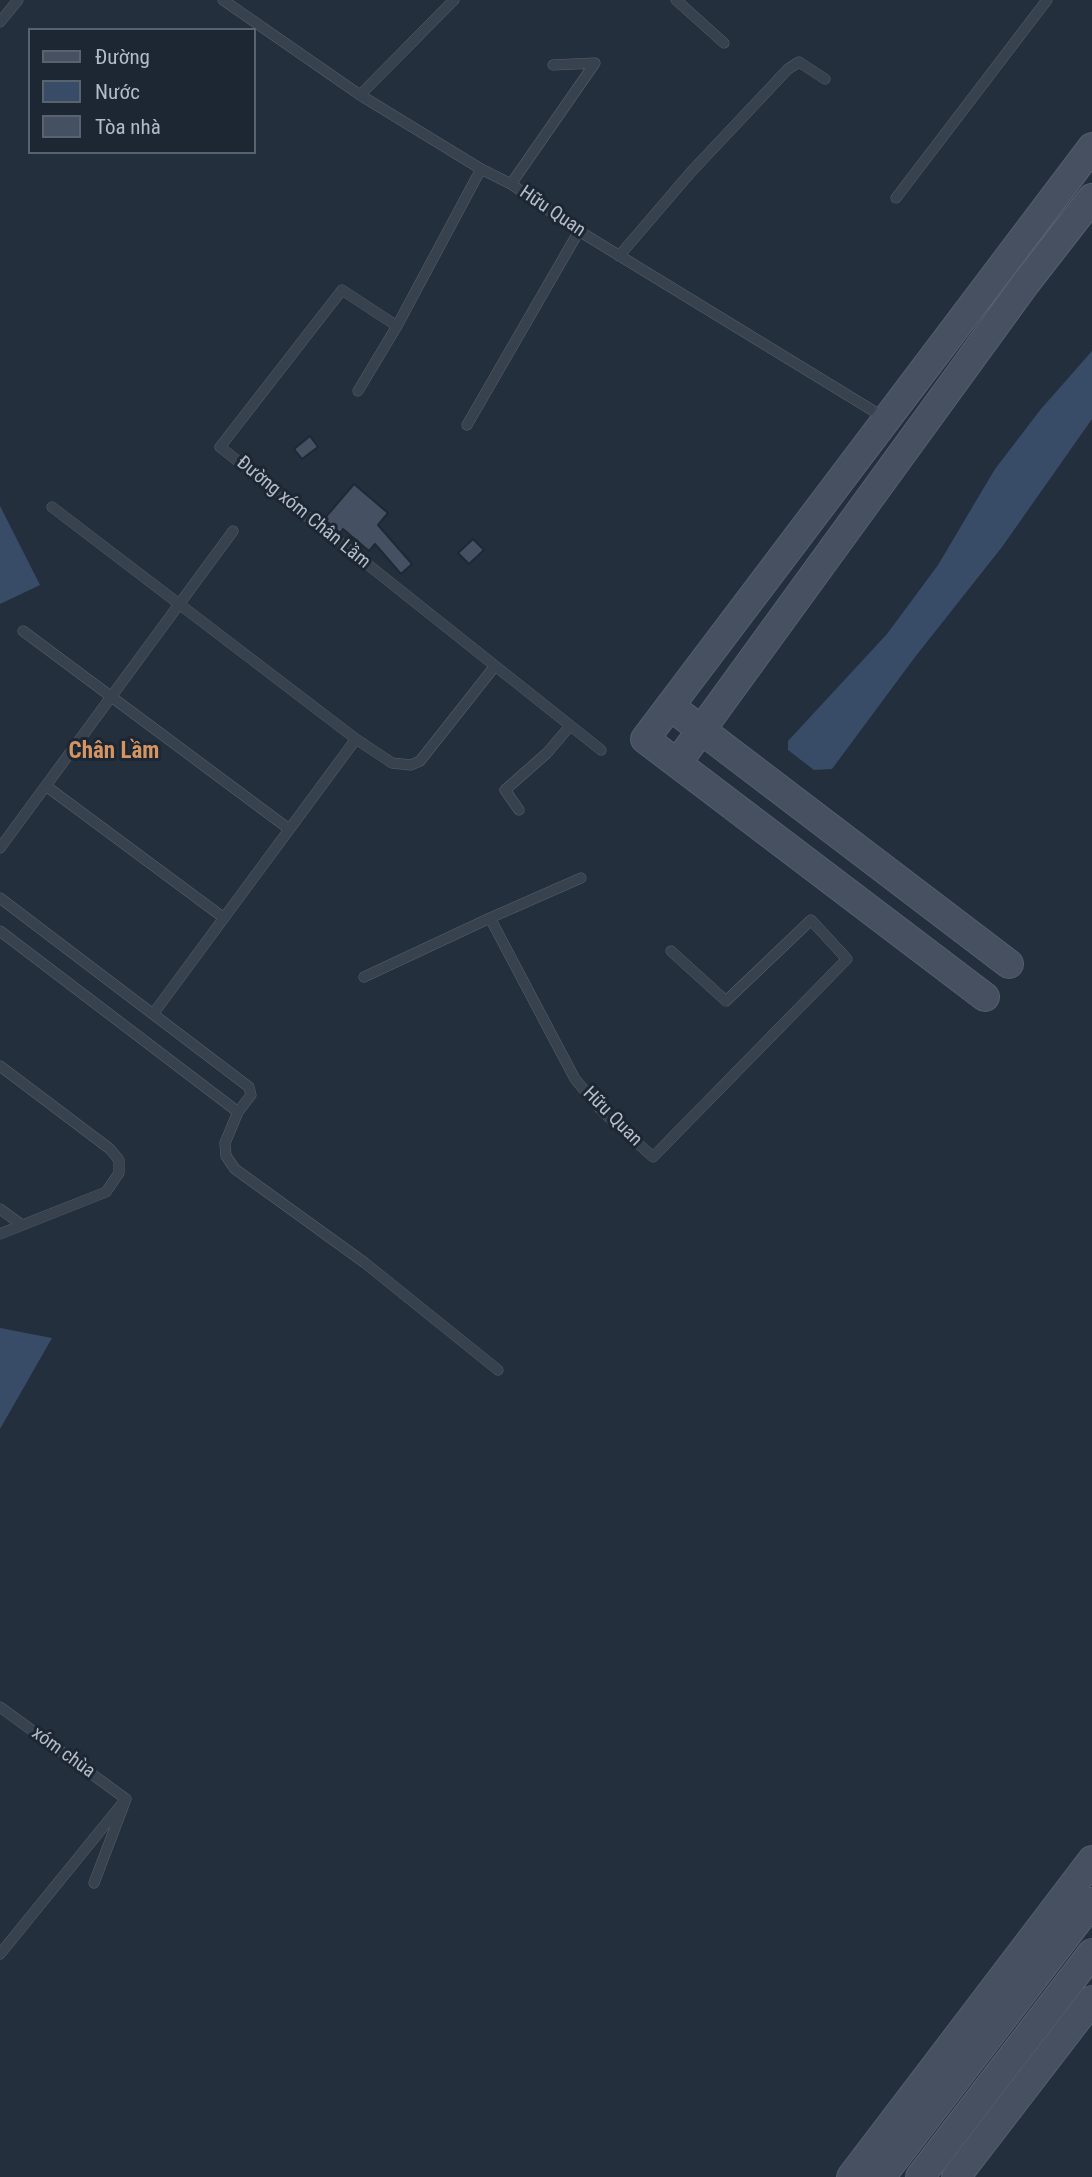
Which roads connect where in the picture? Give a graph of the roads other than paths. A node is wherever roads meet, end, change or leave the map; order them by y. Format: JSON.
{"nodes":[{"id":1,"x":18,"y":0,"type":"edge"},
{"id":2,"x":223,"y":0,"type":"edge"},
{"id":3,"x":454,"y":0,"type":"edge"},
{"id":4,"x":676,"y":0,"type":"edge"},
{"id":5,"x":1047,"y":0,"type":"edge"},
{"id":6,"x":0,"y":22,"type":"edge"},
{"id":7,"x":724,"y":43,"type":"dead end"},
{"id":8,"x":553,"y":65,"type":"dead end"},
{"id":9,"x":825,"y":79,"type":"dead end"},
{"id":10,"x":360,"y":95,"type":"junction"},
{"id":11,"x":1092,"y":147,"type":"edge"},
{"id":12,"x":481,"y":169,"type":"junction"},
{"id":13,"x":511,"y":184,"type":"junction"},
{"id":14,"x":896,"y":198,"type":"dead end"},
{"id":15,"x":1092,"y":198,"type":"edge"},
{"id":16,"x":579,"y":232,"type":"junction"},
{"id":17,"x":619,"y":256,"type":"junction"},
{"id":18,"x":397,"y":326,"type":"junction"},
{"id":19,"x":358,"y":391,"type":"dead end"},
{"id":20,"x":886,"y":418,"type":"junction"},
{"id":21,"x":467,"y":425,"type":"dead end"},
{"id":22,"x":52,"y":507,"type":"dead end"},
{"id":23,"x":233,"y":531,"type":"dead end"},
{"id":24,"x":179,"y":604,"type":"junction"},
{"id":25,"x":23,"y":631,"type":"dead end"},
{"id":26,"x":495,"y":666,"type":"junction"},
{"id":27,"x":111,"y":697,"type":"junction"},
{"id":28,"x":670,"y":706,"type":"junction"},
{"id":29,"x":570,"y":726,"type":"junction"},
{"id":30,"x":701,"y":731,"type":"junction"},
{"id":31,"x":356,"y":739,"type":"junction"},
{"id":32,"x":601,"y":750,"type":"dead end"},
{"id":33,"x":678,"y":762,"type":"junction"},
{"id":34,"x":46,"y":786,"type":"junction"},
{"id":35,"x":519,"y":810,"type":"dead end"},
{"id":36,"x":289,"y":829,"type":"junction"},
{"id":37,"x":0,"y":848,"type":"edge"},
{"id":38,"x":581,"y":878,"type":"dead end"},
{"id":39,"x":0,"y":898,"type":"edge"},
{"id":40,"x":224,"y":918,"type":"junction"},
{"id":41,"x":490,"y":918,"type":"junction"},
{"id":42,"x":0,"y":931,"type":"edge"},
{"id":43,"x":671,"y":951,"type":"dead end"},
{"id":44,"x":1009,"y":964,"type":"dead end"},
{"id":45,"x":364,"y":977,"type":"dead end"},
{"id":46,"x":985,"y":997,"type":"dead end"},
{"id":47,"x":153,"y":1014,"type":"junction"},
{"id":48,"x":0,"y":1066,"type":"edge"},
{"id":49,"x":239,"y":1112,"type":"junction"},
{"id":50,"x":0,"y":1209,"type":"edge"},
{"id":51,"x":22,"y":1225,"type":"junction"},
{"id":52,"x":0,"y":1234,"type":"edge"},
{"id":53,"x":498,"y":1370,"type":"dead end"},
{"id":54,"x":0,"y":1707,"type":"edge"},
{"id":55,"x":126,"y":1799,"type":"junction"},
{"id":56,"x":1092,"y":1860,"type":"edge"},
{"id":57,"x":94,"y":1883,"type":"dead end"},
{"id":58,"x":1092,"y":1902,"type":"edge"},
{"id":59,"x":1092,"y":1953,"type":"edge"},
{"id":60,"x":0,"y":1954,"type":"edge"},
{"id":61,"x":1092,"y":2000,"type":"edge"},
{"id":62,"x":851,"y":2177,"type":"edge"},
{"id":63,"x":881,"y":2177,"type":"edge"},
{"id":64,"x":920,"y":2177,"type":"edge"},
{"id":65,"x":956,"y":2177,"type":"edge"}],
"edges":[{"from":1,"to":6,"type":"lane"},
{"from":2,"to":10,"type":"lane","name":"Hữu Quan"},
{"from":3,"to":10,"type":"lane"},
{"from":4,"to":7,"type":"lane"},
{"from":5,"to":14,"type":"lane"},
{"from":8,"to":13,"type":"lane"},
{"from":9,"to":17,"type":"lane"},
{"from":10,"to":12,"type":"lane","name":"Hữu Quan"},
{"from":11,"to":20,"type":"street"},
{"from":12,"to":13,"type":"lane","name":"Hữu Quan"},
{"from":12,"to":18,"type":"lane"},
{"from":13,"to":16,"type":"lane","name":"Hữu Quan"},
{"from":15,"to":30,"type":"street"},
{"from":16,"to":17,"type":"lane","name":"Hữu Quan"},
{"from":16,"to":21,"type":"lane"},
{"from":17,"to":20,"type":"lane","name":"Hữu Quan"},
{"from":18,"to":19,"type":"lane"},
{"from":18,"to":26,"type":"lane","name":"Đường xóm Chân Lầm"},
{"from":20,"to":28,"type":"street"},
{"from":22,"to":24,"type":"lane"},
{"from":23,"to":24,"type":"lane"},
{"from":24,"to":27,"type":"lane"},
{"from":24,"to":31,"type":"lane"},
{"from":25,"to":27,"type":"lane"},
{"from":26,"to":29,"type":"lane","name":"Đường xóm Chân Lầm"},
{"from":26,"to":31,"type":"lane"},
{"from":27,"to":34,"type":"lane"},
{"from":27,"to":36,"type":"lane"},
{"from":28,"to":30,"type":"street"},
{"from":28,"to":33,"type":"street"},
{"from":29,"to":32,"type":"lane","name":"Đường xóm Chân Lầm"},
{"from":29,"to":35,"type":"lane"},
{"from":30,"to":33,"type":"street"},
{"from":30,"to":44,"type":"street"},
{"from":31,"to":36,"type":"lane"},
{"from":33,"to":46,"type":"street"},
{"from":34,"to":37,"type":"lane"},
{"from":34,"to":40,"type":"lane"},
{"from":36,"to":40,"type":"lane"},
{"from":38,"to":41,"type":"lane"},
{"from":39,"to":47,"type":"lane"},
{"from":40,"to":47,"type":"lane"},
{"from":41,"to":43,"type":"lane","name":"Hữu Quan"},
{"from":41,"to":45,"type":"lane"},
{"from":42,"to":49,"type":"lane"},
{"from":47,"to":49,"type":"lane"},
{"from":48,"to":51,"type":"lane"},
{"from":49,"to":53,"type":"lane"},
{"from":50,"to":51,"type":"lane"},
{"from":51,"to":52,"type":"lane"},
{"from":54,"to":55,"type":"lane","name":"xóm chùa"},
{"from":55,"to":57,"type":"lane"},
{"from":55,"to":60,"type":"lane"},
{"from":56,"to":62,"type":"street"},
{"from":58,"to":63,"type":"street"},
{"from":59,"to":64,"type":"street"},
{"from":61,"to":65,"type":"street"}]}
